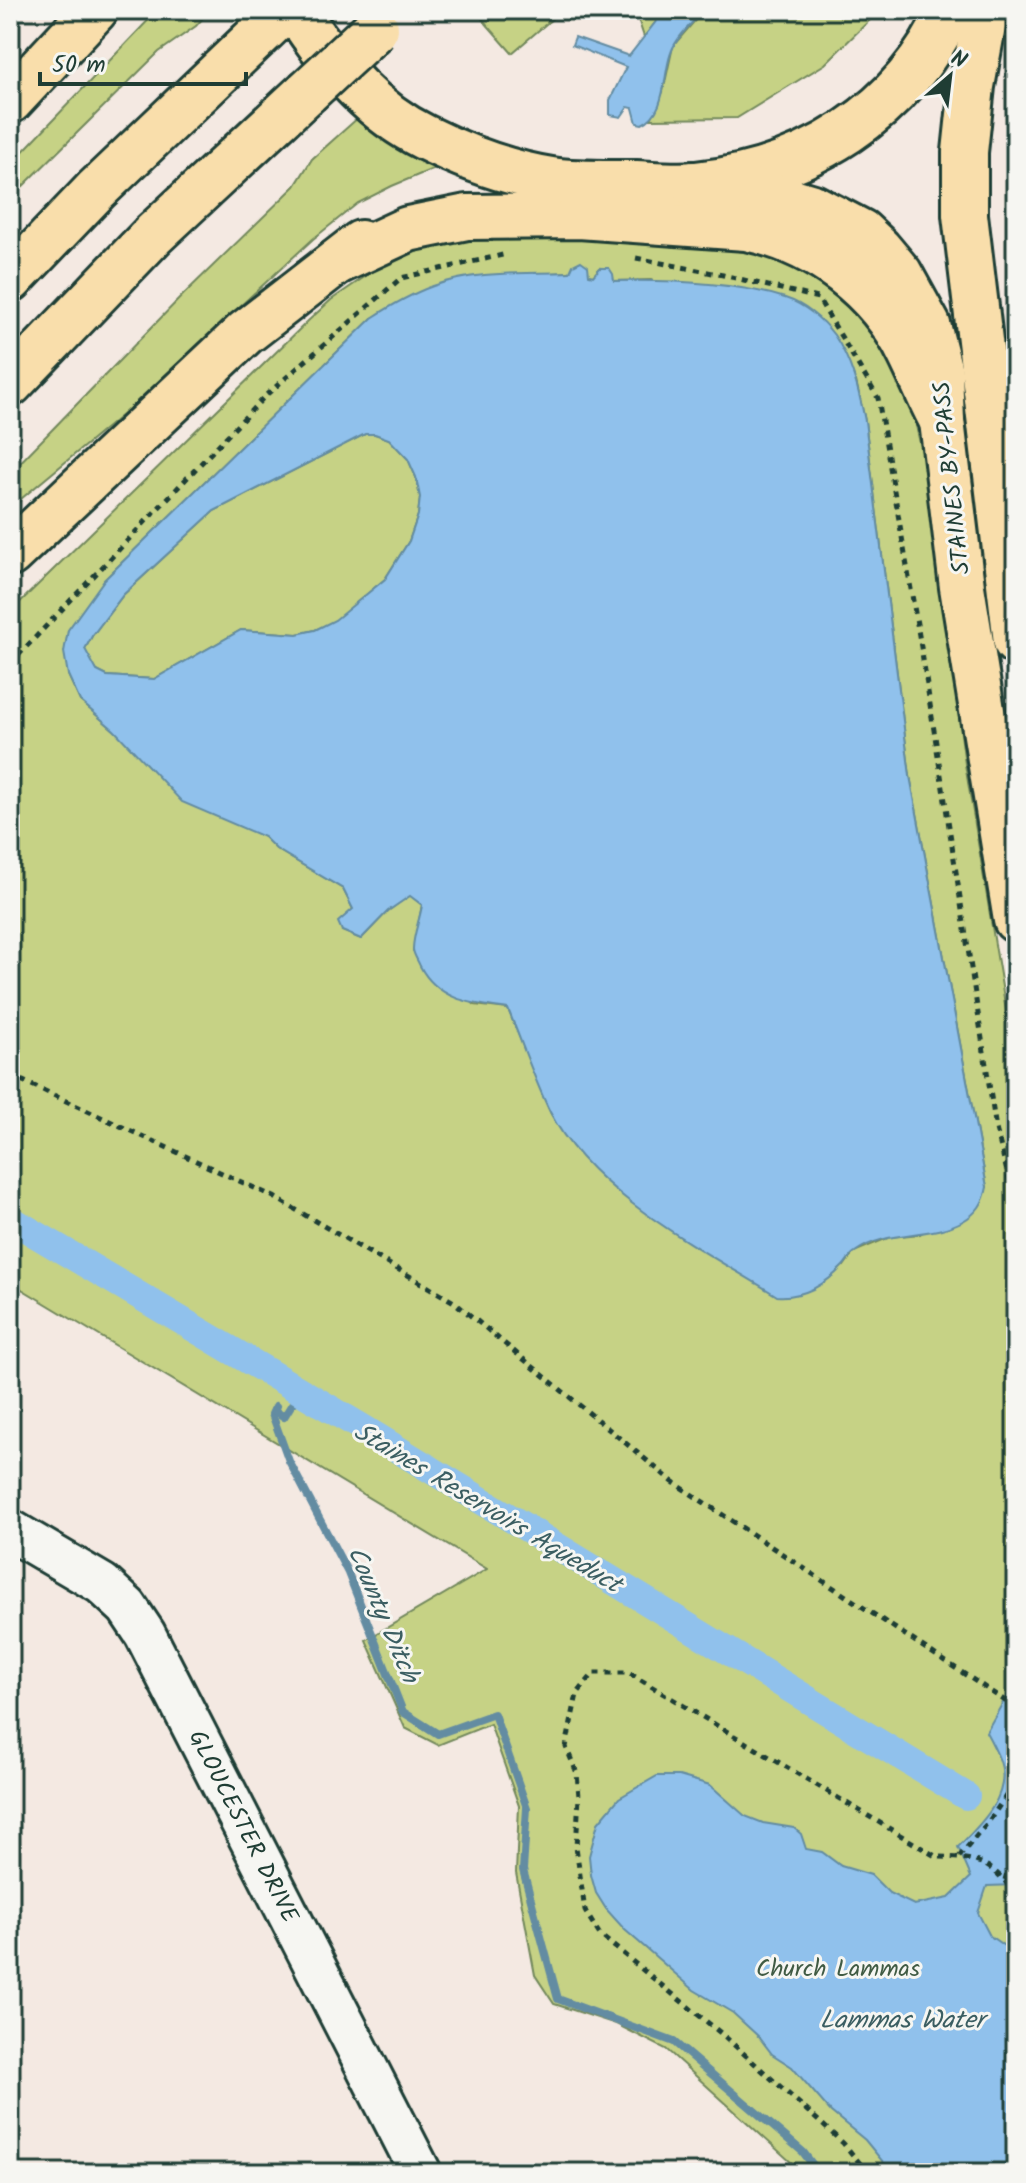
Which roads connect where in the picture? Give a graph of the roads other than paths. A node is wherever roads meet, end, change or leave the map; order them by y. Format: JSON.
{"nodes":[{"id":1,"x":95,"y":10,"type":"edge"},
{"id":2,"x":296,"y":10,"type":"edge"},
{"id":3,"x":950,"y":10,"type":"edge"},
{"id":4,"x":986,"y":10,"type":"edge"},
{"id":5,"x":387,"y":19,"type":"edge"},
{"id":6,"x":271,"y":24,"type":"edge"},
{"id":7,"x":10,"y":101,"type":"edge"},
{"id":8,"x":550,"y":180,"type":"junction"},
{"id":9,"x":694,"y":184,"type":"junction"},
{"id":10,"x":337,"y":262,"type":"junction"},
{"id":11,"x":10,"y":280,"type":"edge"},
{"id":12,"x":10,"y":384,"type":"edge"},
{"id":13,"x":942,"y":421,"type":"junction"},
{"id":14,"x":10,"y":554,"type":"edge"},
{"id":15,"x":1016,"y":642,"type":"edge"},
{"id":16,"x":1016,"y":920,"type":"edge"},
{"id":17,"x":10,"y":1530,"type":"edge"},
{"id":18,"x":421,"y":2173,"type":"edge"}],
"edges":[{"from":1,"to":7,"type":"main road"},
{"from":2,"to":8,"type":"main road"},
{"from":3,"to":9,"type":"main road"},
{"from":4,"to":15,"type":"main road","name":"STAINES BY-PASS"},
{"from":5,"to":12,"type":"main road","bridge":true},
{"from":6,"to":11,"type":"main road"},
{"from":8,"to":9,"type":"main road"},
{"from":8,"to":10,"type":"main road"},
{"from":9,"to":13,"type":"main road","name":"STAINES BY-PASS"},
{"from":10,"to":13,"type":"main road"},
{"from":10,"to":14,"type":"main road"},
{"from":13,"to":16,"type":"main road","name":"STAINES BY-PASS"},
{"from":17,"to":18,"type":"street","name":"GLOUCESTER DRIVE"}]}
